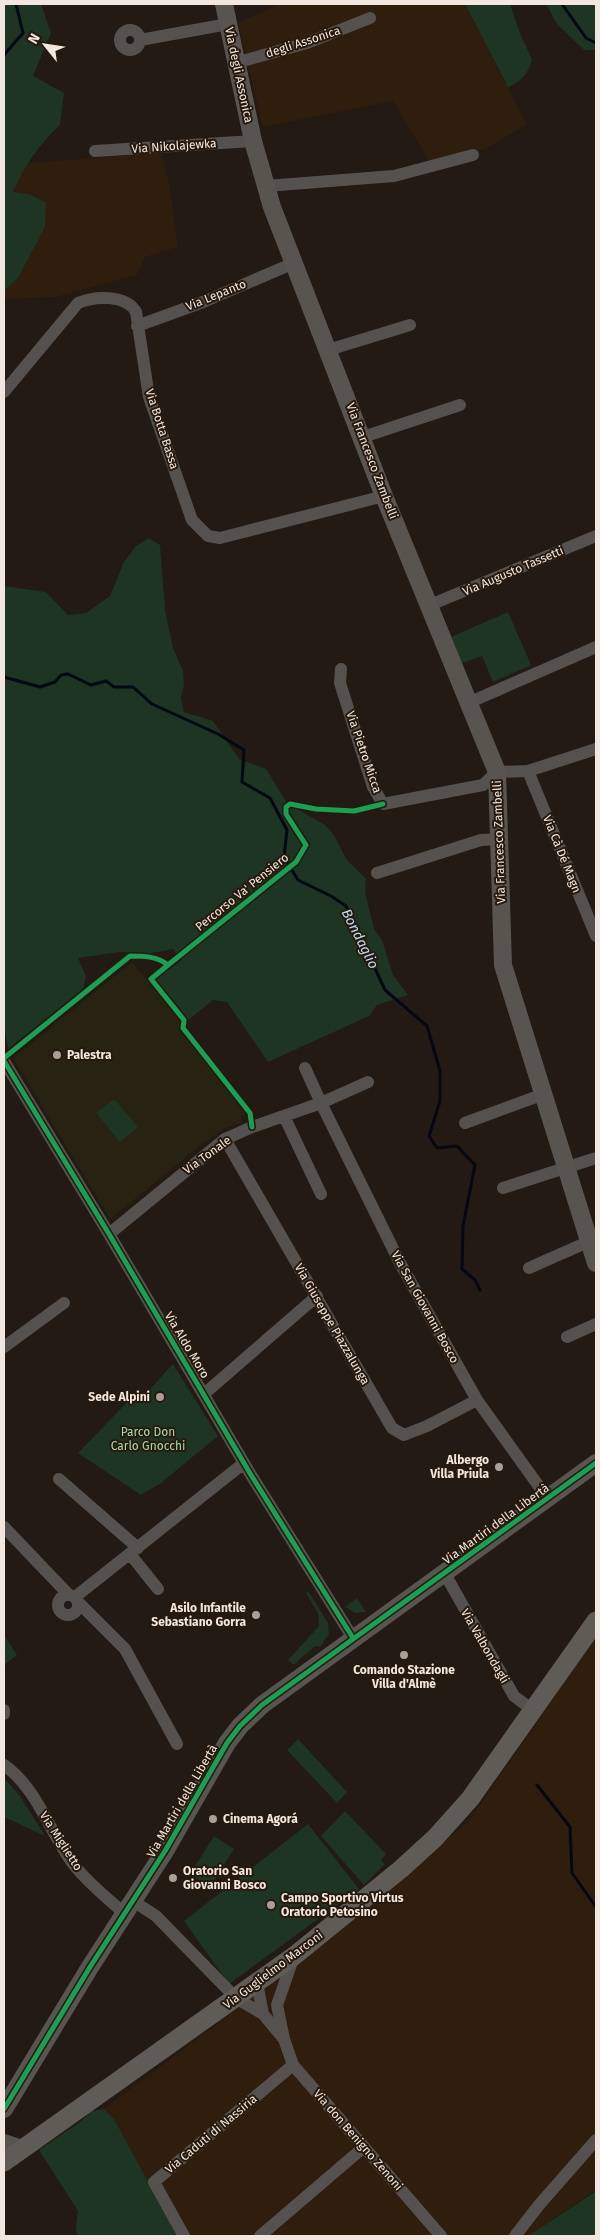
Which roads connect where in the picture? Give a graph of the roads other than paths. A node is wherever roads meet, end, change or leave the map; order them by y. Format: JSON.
{"nodes":[{"id":1,"x":224,"y":4,"type":"edge"},
{"id":2,"x":370,"y":18,"type":"dead end"},
{"id":3,"x":228,"y":24,"type":"junction"},
{"id":4,"x":140,"y":40,"type":"dead end"},
{"id":5,"x":236,"y":63,"type":"junction"},
{"id":6,"x":254,"y":143,"type":"junction"},
{"id":7,"x":95,"y":151,"type":"dead end"},
{"id":8,"x":473,"y":155,"type":"dead end"},
{"id":9,"x":266,"y":186,"type":"junction"},
{"id":10,"x":294,"y":263,"type":"junction"},
{"id":11,"x":410,"y":324,"type":"dead end"},
{"id":12,"x":137,"y":326,"type":"junction"},
{"id":13,"x":328,"y":350,"type":"junction"},
{"id":14,"x":4,"y":392,"type":"edge"},
{"id":15,"x":460,"y":405,"type":"dead end"},
{"id":16,"x":363,"y":437,"type":"junction"},
{"id":17,"x":384,"y":496,"type":"junction"},
{"id":18,"x":596,"y":536,"type":"edge"},
{"id":19,"x":430,"y":606,"type":"junction"},
{"id":20,"x":596,"y":647,"type":"edge"},
{"id":21,"x":341,"y":669,"type":"dead end"},
{"id":22,"x":468,"y":702,"type":"junction"},
{"id":23,"x":596,"y":749,"type":"edge"},
{"id":24,"x":497,"y":772,"type":"junction"},
{"id":25,"x":528,"y":772,"type":"junction"},
{"id":26,"x":500,"y":839,"type":"junction"},
{"id":27,"x":377,"y":873,"type":"dead end"},
{"id":28,"x":596,"y":936,"type":"edge"},
{"id":29,"x":4,"y":1062,"type":"edge"},
{"id":30,"x":305,"y":1068,"type":"dead end"},
{"id":31,"x":368,"y":1082,"type":"dead end"},
{"id":32,"x":544,"y":1094,"type":"junction"},
{"id":33,"x":321,"y":1103,"type":"junction"},
{"id":34,"x":284,"y":1116,"type":"junction"},
{"id":35,"x":465,"y":1123,"type":"dead end"},
{"id":36,"x":226,"y":1139,"type":"junction"},
{"id":37,"x":596,"y":1158,"type":"edge"},
{"id":38,"x":568,"y":1169,"type":"junction"},
{"id":39,"x":503,"y":1188,"type":"dead end"},
{"id":40,"x":321,"y":1194,"type":"dead end"},
{"id":41,"x":109,"y":1234,"type":"junction"},
{"id":42,"x":590,"y":1241,"type":"junction"},
{"id":43,"x":596,"y":1263,"type":"edge"},
{"id":44,"x":529,"y":1268,"type":"dead end"},
{"id":45,"x":317,"y":1296,"type":"junction"},
{"id":46,"x":64,"y":1303,"type":"dead end"},
{"id":47,"x":596,"y":1324,"type":"edge"},
{"id":48,"x":567,"y":1337,"type":"dead end"},
{"id":49,"x":4,"y":1347,"type":"edge"},
{"id":50,"x":204,"y":1394,"type":"junction"},
{"id":51,"x":477,"y":1400,"type":"junction"},
{"id":52,"x":244,"y":1463,"type":"junction"},
{"id":53,"x":596,"y":1464,"type":"edge"},
{"id":54,"x":59,"y":1479,"type":"dead end"},
{"id":55,"x":548,"y":1499,"type":"junction"},
{"id":56,"x":4,"y":1527,"type":"edge"},
{"id":57,"x":134,"y":1551,"type":"junction"},
{"id":58,"x":445,"y":1574,"type":"junction"},
{"id":59,"x":158,"y":1589,"type":"dead end"},
{"id":60,"x":70,"y":1599,"type":"junction"},
{"id":61,"x":596,"y":1621,"type":"edge"},
{"id":62,"x":353,"y":1638,"type":"junction"},
{"id":63,"x":4,"y":1710,"type":"edge"},
{"id":64,"x":534,"y":1711,"type":"junction"},
{"id":65,"x":4,"y":1714,"type":"edge"},
{"id":66,"x":177,"y":1744,"type":"dead end"},
{"id":67,"x":4,"y":1765,"type":"edge"},
{"id":68,"x":128,"y":1907,"type":"junction"},
{"id":69,"x":294,"y":1956,"type":"junction"},
{"id":70,"x":257,"y":1983,"type":"junction"},
{"id":71,"x":236,"y":1998,"type":"junction"},
{"id":72,"x":277,"y":2005,"type":"junction"},
{"id":73,"x":262,"y":2014,"type":"junction"},
{"id":74,"x":284,"y":2039,"type":"junction"},
{"id":75,"x":293,"y":2065,"type":"junction"},
{"id":76,"x":6,"y":2099,"type":"edge"},
{"id":77,"x":596,"y":2140,"type":"edge"},
{"id":78,"x":4,"y":2143,"type":"edge"},
{"id":79,"x":364,"y":2148,"type":"junction"},
{"id":80,"x":22,"y":2149,"type":"junction"},
{"id":81,"x":4,"y":2162,"type":"edge"},
{"id":82,"x":183,"y":2233,"type":"edge"},
{"id":83,"x":436,"y":2234,"type":"edge"},
{"id":84,"x":260,"y":2236,"type":"edge"},
{"id":85,"x":516,"y":2236,"type":"edge"}],
"edges":[{"from":1,"to":3,"type":"main road","name":"Via degli Assonica"},
{"from":2,"to":5,"type":"street","name":"degli Assonica"},
{"from":3,"to":4,"type":"street"},
{"from":3,"to":5,"type":"main road","name":"Via degli Assonica"},
{"from":5,"to":6,"type":"main road","name":"Via degli Assonica"},
{"from":6,"to":7,"type":"street","name":"Via Nikolajewka"},
{"from":6,"to":9,"type":"main road","name":"Via Francesco Zambelli"},
{"from":8,"to":9,"type":"street"},
{"from":9,"to":10,"type":"main road","name":"Via Francesco Zambelli"},
{"from":10,"to":12,"type":"street","name":"Via Lepanto"},
{"from":10,"to":13,"type":"main road","name":"Via Francesco Zambelli"},
{"from":11,"to":13,"type":"street"},
{"from":12,"to":14,"type":"street","name":"Via Botta Bassa"},
{"from":12,"to":17,"type":"street","name":"Via Botta Bassa"},
{"from":13,"to":16,"type":"main road","name":"Via Francesco Zambelli"},
{"from":15,"to":16,"type":"street"},
{"from":16,"to":17,"type":"main road","name":"Via Francesco Zambelli"},
{"from":17,"to":19,"type":"main road","name":"Via Francesco Zambelli"},
{"from":18,"to":19,"type":"street","name":"Via Augusto Tassetti"},
{"from":19,"to":22,"type":"main road","name":"Via Francesco Zambelli"},
{"from":20,"to":22,"type":"street"},
{"from":21,"to":24,"type":"street","name":"Via Pietro Micca"},
{"from":22,"to":24,"type":"main road","name":"Via Francesco Zambelli"},
{"from":23,"to":25,"type":"street"},
{"from":24,"to":25,"type":"street"},
{"from":24,"to":26,"type":"main road","name":"Via Francesco Zambelli"},
{"from":25,"to":28,"type":"street","name":"Via Cà Dé Magn"},
{"from":26,"to":27,"type":"street"},
{"from":26,"to":32,"type":"main road","name":"Via Francesco Zambelli"},
{"from":29,"to":41,"type":"street","name":"Via Aldo Moro"},
{"from":30,"to":33,"type":"street","name":"Via San Giovanni Bosco"},
{"from":31,"to":33,"type":"street"},
{"from":32,"to":35,"type":"street"},
{"from":32,"to":38,"type":"main road","name":"Via Francesco Zambelli"},
{"from":33,"to":34,"type":"street","name":"Via Tonale"},
{"from":33,"to":51,"type":"street","name":"Via San Giovanni Bosco"},
{"from":34,"to":36,"type":"street","name":"Via Tonale"},
{"from":34,"to":40,"type":"street"},
{"from":36,"to":41,"type":"street","name":"Via Tonale"},
{"from":36,"to":45,"type":"street","name":"Via Giuseppe Piazzalunga"},
{"from":37,"to":38,"type":"street"},
{"from":38,"to":39,"type":"street"},
{"from":38,"to":42,"type":"main road","name":"Via Francesco Zambelli"},
{"from":41,"to":50,"type":"street","name":"Via Aldo Moro"},
{"from":42,"to":43,"type":"main road","name":"Via Francesco Zambelli"},
{"from":42,"to":44,"type":"street"},
{"from":45,"to":50,"type":"street"},
{"from":45,"to":51,"type":"street","name":"Via Giuseppe Piazzalunga"},
{"from":46,"to":49,"type":"street"},
{"from":47,"to":48,"type":"street"},
{"from":50,"to":52,"type":"street","name":"Via Aldo Moro"},
{"from":51,"to":55,"type":"street","name":"Via San Giovanni Bosco"},
{"from":52,"to":57,"type":"street"},
{"from":52,"to":62,"type":"street","name":"Via Aldo Moro"},
{"from":53,"to":55,"type":"main road","name":"Via Martiri della Libertà"},
{"from":54,"to":57,"type":"street"},
{"from":55,"to":58,"type":"main road","name":"Via Martiri della Libertà"},
{"from":56,"to":60,"type":"street"},
{"from":57,"to":59,"type":"street"},
{"from":57,"to":60,"type":"street"},
{"from":58,"to":62,"type":"main road","name":"Via Martiri della Libertà"},
{"from":58,"to":64,"type":"street","name":"Via Valbondagli"},
{"from":60,"to":66,"type":"street"},
{"from":61,"to":64,"type":"main road","name":"Via Guglielmo Marconi"},
{"from":62,"to":68,"type":"main road","name":"Via Martiri della Libertà"},
{"from":63,"to":65,"type":"street"},
{"from":64,"to":69,"type":"main road","name":"Via Guglielmo Marconi"},
{"from":67,"to":68,"type":"street","name":"Via Miglietto"},
{"from":68,"to":71,"type":"street","name":"Via don Benigno Zenoni"},
{"from":68,"to":76,"type":"main road","name":"Via Martiri della Libertà"},
{"from":69,"to":70,"type":"main road","name":"Via Guglielmo Marconi"},
{"from":69,"to":72,"type":"street"},
{"from":70,"to":71,"type":"main road","name":"Via Guglielmo Marconi"},
{"from":70,"to":72,"type":"street"},
{"from":70,"to":73,"type":"street"},
{"from":71,"to":73,"type":"street","name":"Via don Benigno Zenoni"},
{"from":71,"to":80,"type":"main road","name":"Via Guglielmo Marconi"},
{"from":72,"to":74,"type":"street","name":"Via don Benigno Zenoni"},
{"from":73,"to":74,"type":"street","name":"Via don Benigno Zenoni"},
{"from":74,"to":75,"type":"street","name":"Via don Benigno Zenoni"},
{"from":75,"to":79,"type":"street","name":"Via don Benigno Zenoni"},
{"from":75,"to":82,"type":"street","name":"Via Caduti di Nassiria"},
{"from":77,"to":85,"type":"street"},
{"from":78,"to":80,"type":"main road"},
{"from":79,"to":83,"type":"street","name":"Via don Benigno Zenoni"},
{"from":79,"to":84,"type":"street"},
{"from":80,"to":81,"type":"main road","name":"Via Guglielmo Marconi"}]}
